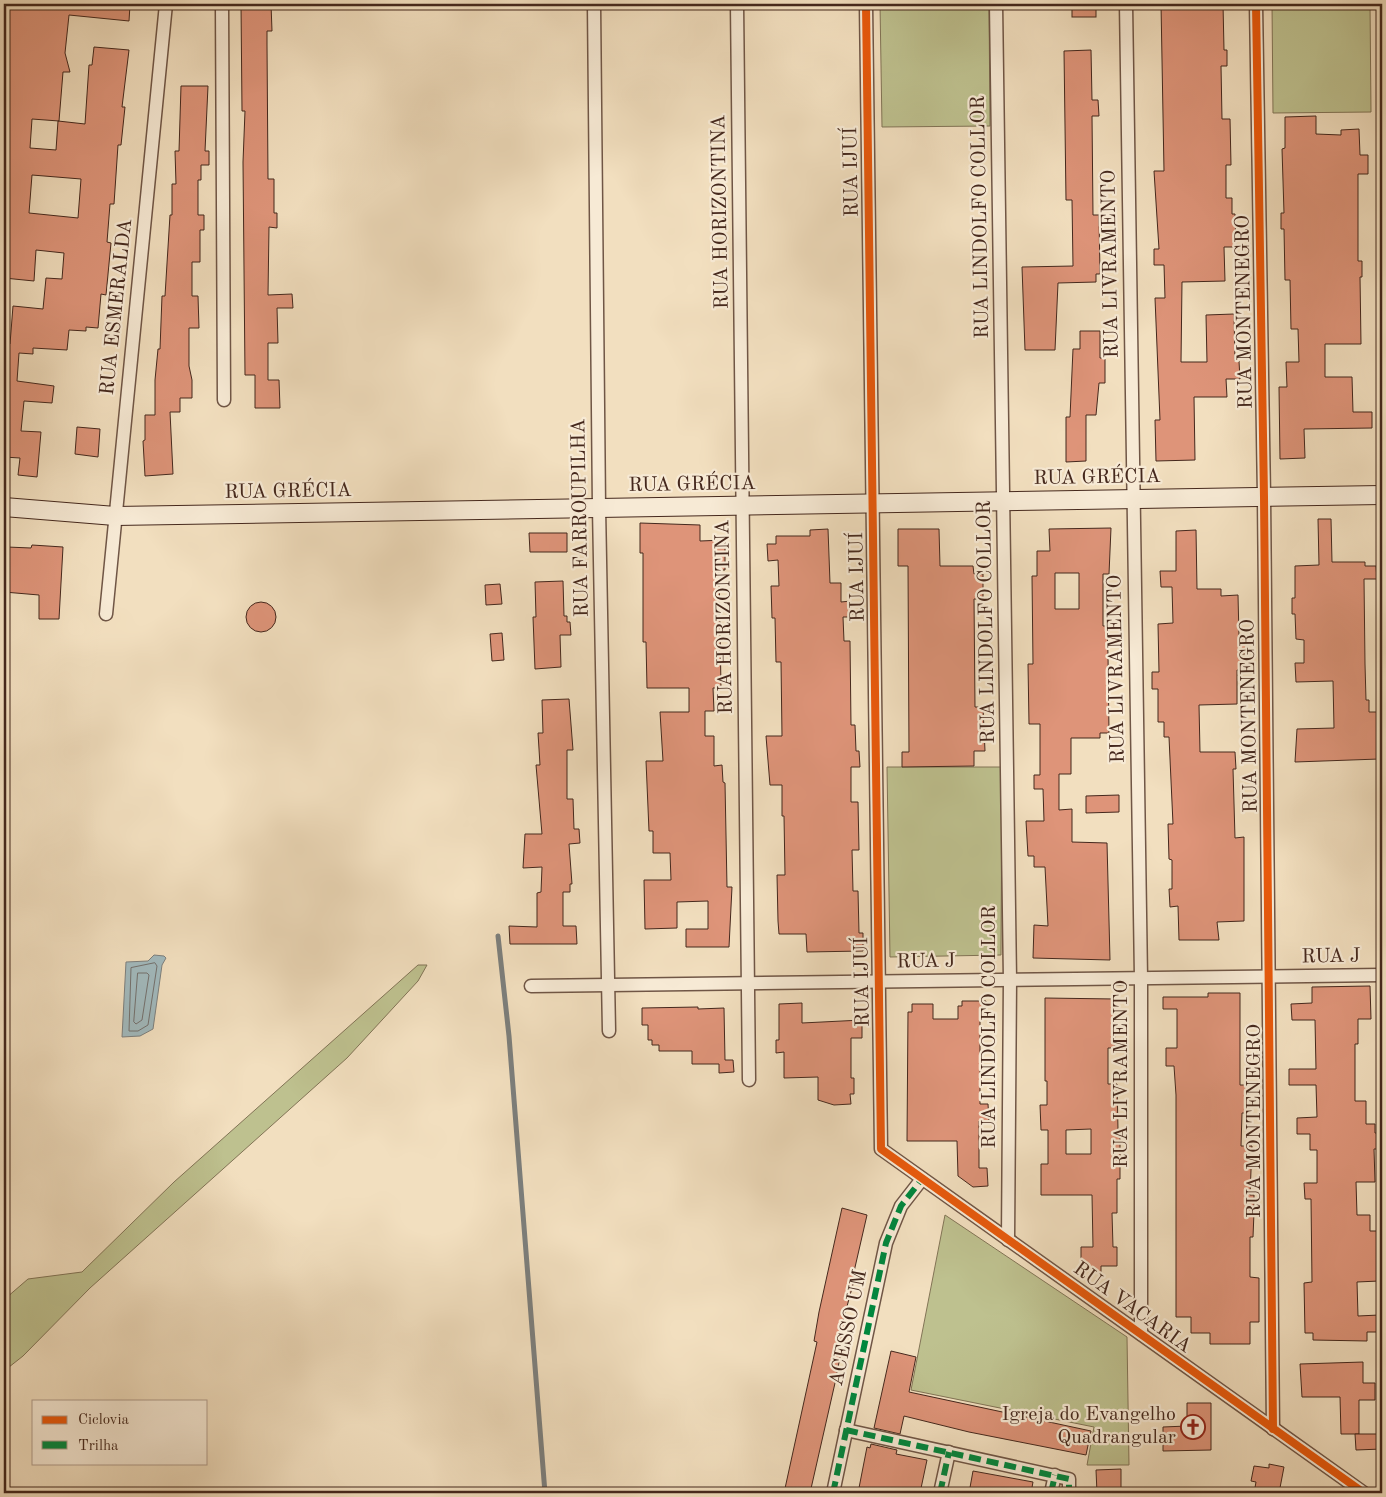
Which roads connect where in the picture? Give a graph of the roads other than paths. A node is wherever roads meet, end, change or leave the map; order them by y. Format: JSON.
{"nodes":[{"id":1,"x":166,"y":4,"type":"edge"},
{"id":2,"x":222,"y":4,"type":"edge"},
{"id":3,"x":594,"y":4,"type":"edge"},
{"id":4,"x":737,"y":4,"type":"edge"},
{"id":5,"x":866,"y":4,"type":"edge"},
{"id":6,"x":996,"y":4,"type":"edge"},
{"id":7,"x":1126,"y":4,"type":"edge"},
{"id":8,"x":1256,"y":4,"type":"edge"},
{"id":9,"x":224,"y":400,"type":"dead end"},
{"id":10,"x":1382,"y":494,"type":"edge"},
{"id":11,"x":1264,"y":497,"type":"junction"},
{"id":12,"x":1133,"y":499,"type":"junction"},
{"id":13,"x":1004,"y":501,"type":"junction"},
{"id":14,"x":874,"y":503,"type":"junction"},
{"id":15,"x":743,"y":505,"type":"junction"},
{"id":16,"x":4,"y":507,"type":"edge"},
{"id":17,"x":599,"y":508,"type":"junction"},
{"id":18,"x":116,"y":516,"type":"junction"},
{"id":19,"x":106,"y":614,"type":"dead end"},
{"id":20,"x":1382,"y":975,"type":"edge"},
{"id":21,"x":1270,"y":976,"type":"junction"},
{"id":22,"x":1141,"y":978,"type":"junction"},
{"id":23,"x":1010,"y":980,"type":"junction"},
{"id":24,"x":879,"y":982,"type":"junction"},
{"id":25,"x":749,"y":983,"type":"junction"},
{"id":26,"x":610,"y":985,"type":"junction"},
{"id":27,"x":531,"y":986,"type":"dead end"},
{"id":28,"x":609,"y":1031,"type":"dead end"},
{"id":29,"x":749,"y":1080,"type":"dead end"},
{"id":30,"x":881,"y":1149,"type":"joint"},
{"id":31,"x":922,"y":1179,"type":"junction"},
{"id":32,"x":1008,"y":1240,"type":"junction"},
{"id":33,"x":1141,"y":1334,"type":"junction"},
{"id":34,"x":1273,"y":1429,"type":"junction"},
{"id":35,"x":846,"y":1430,"type":"junction"},
{"id":36,"x":948,"y":1452,"type":"junction"},
{"id":37,"x":1055,"y":1475,"type":"junction"},
{"id":38,"x":833,"y":1493,"type":"edge"},
{"id":39,"x":940,"y":1493,"type":"edge"},
{"id":40,"x":1051,"y":1493,"type":"edge"},
{"id":41,"x":1069,"y":1493,"type":"edge"},
{"id":42,"x":1364,"y":1493,"type":"edge"}],
"edges":[{"from":1,"to":18,"type":"street","name":"RUA ESMERALDA"},
{"from":2,"to":9,"type":"street"},
{"from":3,"to":17,"type":"street","name":"RUA FARROUPILHA"},
{"from":4,"to":15,"type":"street","name":"RUA HORIZONTINA"},
{"from":5,"to":14,"type":"street","name":"RUA IJUÍ"},
{"from":6,"to":13,"type":"street","name":"RUA LINDOLFO COLLOR"},
{"from":7,"to":12,"type":"street","name":"RUA LIVRAMENTO"},
{"from":8,"to":11,"type":"street","name":"RUA MONTENEGRO"},
{"from":10,"to":11,"type":"main road","name":"RUA GRÉCIA"},
{"from":11,"to":12,"type":"main road","name":"RUA GRÉCIA"},
{"from":11,"to":21,"type":"street","name":"RUA MONTENEGRO"},
{"from":12,"to":13,"type":"main road","name":"RUA GRÉCIA"},
{"from":12,"to":22,"type":"street","name":"RUA LIVRAMENTO"},
{"from":13,"to":14,"type":"main road","name":"RUA GRÉCIA"},
{"from":13,"to":23,"type":"street","name":"RUA LINDOLFO COLLOR"},
{"from":14,"to":15,"type":"main road","name":"RUA GRÉCIA"},
{"from":14,"to":24,"type":"street","name":"RUA IJUÍ"},
{"from":15,"to":17,"type":"main road","name":"RUA GRÉCIA"},
{"from":15,"to":25,"type":"street","name":"RUA HORIZONTINA"},
{"from":16,"to":18,"type":"main road","name":"RUA GRÉCIA"},
{"from":17,"to":18,"type":"main road","name":"RUA GRÉCIA"},
{"from":17,"to":26,"type":"street","name":"RUA FARROUPILHA"},
{"from":18,"to":19,"type":"street","name":"RUA ESMERALDA"},
{"from":20,"to":21,"type":"street","name":"RUA J"},
{"from":21,"to":22,"type":"street","name":"RUA J"},
{"from":21,"to":34,"type":"street","name":"RUA MONTENEGRO"},
{"from":22,"to":23,"type":"street","name":"RUA J"},
{"from":22,"to":33,"type":"street","name":"RUA LIVRAMENTO"},
{"from":23,"to":24,"type":"street","name":"RUA J"},
{"from":23,"to":32,"type":"street","name":"RUA LINDOLFO COLLOR"},
{"from":24,"to":25,"type":"street","name":"RUA J"},
{"from":24,"to":30,"type":"street","name":"RUA IJUÍ"},
{"from":25,"to":26,"type":"street","name":"RUA J"},
{"from":25,"to":29,"type":"street","name":"RUA HORIZONTINA"},
{"from":26,"to":27,"type":"street","name":"RUA J"},
{"from":26,"to":28,"type":"street","name":"RUA FARROUPILHA"},
{"from":30,"to":31,"type":"street","name":"RUA VACARIA"},
{"from":31,"to":32,"type":"street","name":"RUA VACARIA"},
{"from":31,"to":35,"type":"street","name":"ACESSO UM"},
{"from":32,"to":33,"type":"street","name":"RUA VACARIA"},
{"from":33,"to":34,"type":"street","name":"RUA VACARIA"},
{"from":34,"to":42,"type":"street","name":"RUA VACARIA"},
{"from":35,"to":36,"type":"street"},
{"from":35,"to":38,"type":"street","name":"ACESSO UM"},
{"from":36,"to":37,"type":"street"},
{"from":36,"to":39,"type":"street"},
{"from":37,"to":40,"type":"street"},
{"from":37,"to":41,"type":"street"}]}
